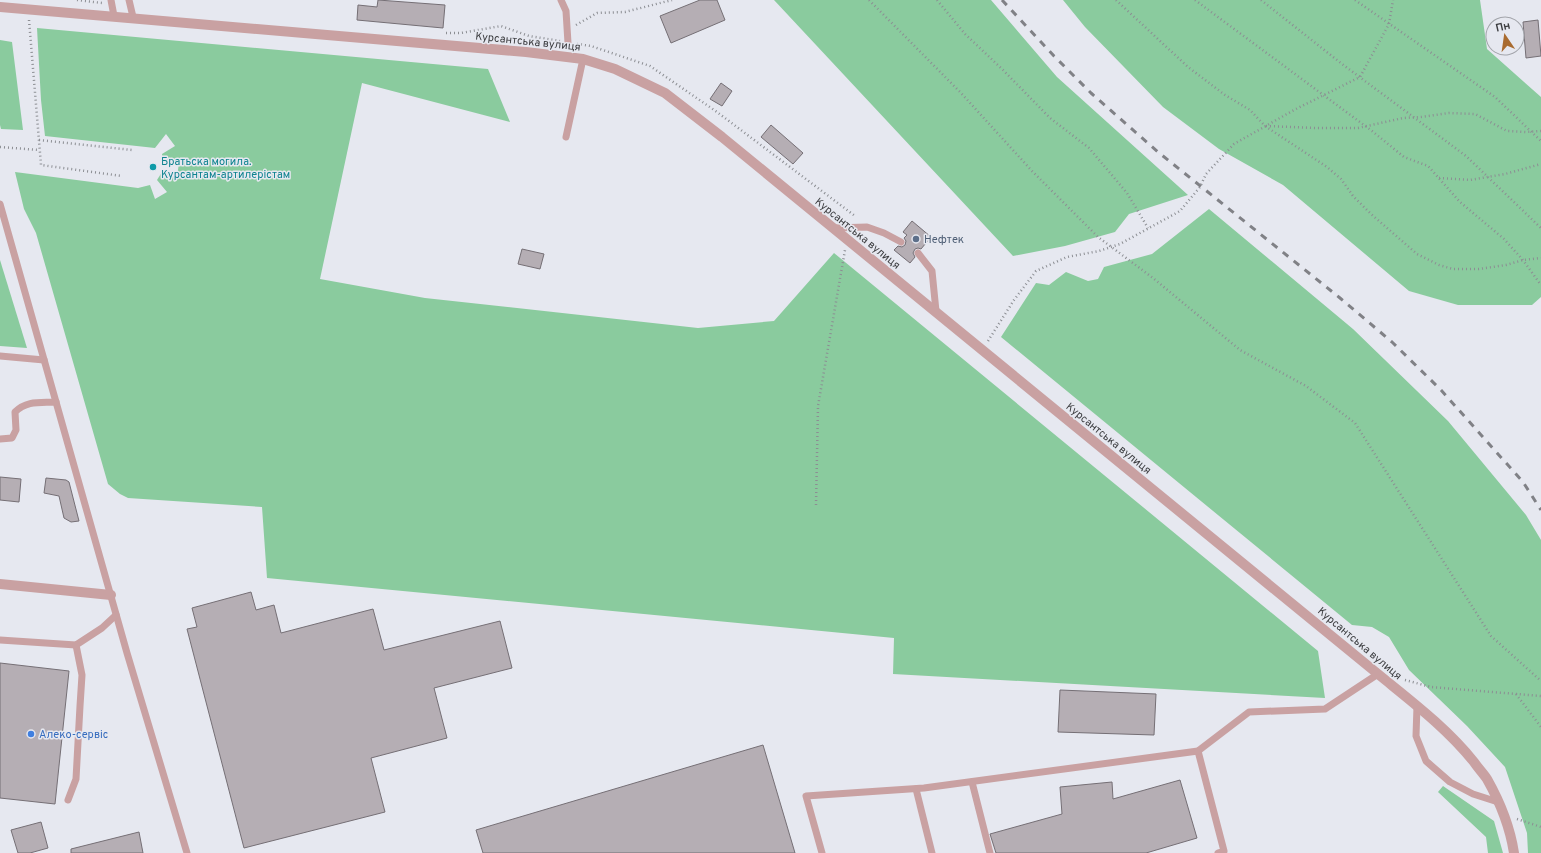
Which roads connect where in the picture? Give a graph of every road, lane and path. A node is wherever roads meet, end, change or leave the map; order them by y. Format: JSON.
{"nodes":[{"id":1,"x":77,"y":0,"type":"edge"},
{"id":2,"x":129,"y":0,"type":"edge"},
{"id":3,"x":561,"y":0,"type":"edge"},
{"id":4,"x":672,"y":0,"type":"edge"},
{"id":5,"x":869,"y":0,"type":"edge"},
{"id":6,"x":937,"y":0,"type":"edge"},
{"id":7,"x":1116,"y":0,"type":"edge"},
{"id":8,"x":1195,"y":0,"type":"edge"},
{"id":9,"x":1261,"y":0,"type":"edge"},
{"id":10,"x":1355,"y":0,"type":"edge"},
{"id":11,"x":1394,"y":0,"type":"edge"},
{"id":12,"x":111,"y":2,"type":"edge"},
{"id":13,"x":0,"y":7,"type":"edge"},
{"id":14,"x":28,"y":9,"type":"junction"},
{"id":15,"x":114,"y":16,"type":"junction"},
{"id":16,"x":133,"y":18,"type":"junction"},
{"id":17,"x":1389,"y":24,"type":"junction"},
{"id":18,"x":567,"y":30,"type":"junction"},
{"id":19,"x":445,"y":33,"type":"dead end"},
{"id":20,"x":568,"y":43,"type":"junction"},
{"id":21,"x":583,"y":58,"type":"junction"},
{"id":22,"x":1360,"y":77,"type":"junction"},
{"id":23,"x":1324,"y":95,"type":"junction"},
{"id":24,"x":1415,"y":118,"type":"junction"},
{"id":25,"x":1265,"y":126,"type":"junction"},
{"id":26,"x":1367,"y":127,"type":"junction"},
{"id":27,"x":1541,"y":131,"type":"edge"},
{"id":28,"x":1532,"y":132,"type":"junction"},
{"id":29,"x":566,"y":137,"type":"dead end"},
{"id":30,"x":39,"y":140,"type":"junction"},
{"id":31,"x":1541,"y":141,"type":"edge"},
{"id":32,"x":0,"y":147,"type":"edge"},
{"id":33,"x":39,"y":150,"type":"junction"},
{"id":34,"x":132,"y":150,"type":"dead end"},
{"id":35,"x":1541,"y":164,"type":"edge"},
{"id":36,"x":122,"y":176,"type":"dead end"},
{"id":37,"x":1488,"y":177,"type":"junction"},
{"id":38,"x":1439,"y":178,"type":"junction"},
{"id":39,"x":0,"y":204,"type":"edge"},
{"id":40,"x":855,"y":216,"type":"dead end"},
{"id":41,"x":834,"y":228,"type":"junction"},
{"id":42,"x":1148,"y":228,"type":"junction"},
{"id":43,"x":1541,"y":228,"type":"edge"},
{"id":44,"x":847,"y":239,"type":"junction"},
{"id":45,"x":901,"y":242,"type":"dead end"},
{"id":46,"x":1111,"y":247,"type":"junction"},
{"id":47,"x":918,"y":253,"type":"dead end"},
{"id":48,"x":1541,"y":258,"type":"edge"},
{"id":49,"x":1523,"y":260,"type":"junction"},
{"id":50,"x":1541,"y":285,"type":"edge"},
{"id":51,"x":936,"y":312,"type":"junction"},
{"id":52,"x":982,"y":349,"type":"junction"},
{"id":53,"x":0,"y":356,"type":"edge"},
{"id":54,"x":44,"y":360,"type":"junction"},
{"id":55,"x":56,"y":402,"type":"junction"},
{"id":56,"x":0,"y":439,"type":"edge"},
{"id":57,"x":816,"y":505,"type":"dead end"},
{"id":58,"x":0,"y":584,"type":"edge"},
{"id":59,"x":111,"y":595,"type":"junction"},
{"id":60,"x":116,"y":615,"type":"junction"},
{"id":61,"x":0,"y":640,"type":"edge"},
{"id":62,"x":76,"y":645,"type":"junction"},
{"id":63,"x":1378,"y":674,"type":"junction"},
{"id":64,"x":1404,"y":680,"type":"dead end"},
{"id":65,"x":1541,"y":681,"type":"edge"},
{"id":66,"x":1515,"y":694,"type":"junction"},
{"id":67,"x":1541,"y":696,"type":"edge"},
{"id":68,"x":1416,"y":706,"type":"junction"},
{"id":69,"x":1541,"y":727,"type":"edge"},
{"id":70,"x":1198,"y":751,"type":"junction"},
{"id":71,"x":972,"y":782,"type":"junction"},
{"id":72,"x":916,"y":789,"type":"junction"},
{"id":73,"x":68,"y":800,"type":"dead end"},
{"id":74,"x":1498,"y":802,"type":"junction"},
{"id":75,"x":1503,"y":814,"type":"junction"},
{"id":76,"x":1541,"y":827,"type":"edge"},
{"id":77,"x":188,"y":853,"type":"edge"},
{"id":78,"x":822,"y":853,"type":"edge"},
{"id":79,"x":932,"y":853,"type":"edge"},
{"id":80,"x":990,"y":853,"type":"edge"},
{"id":81,"x":1218,"y":853,"type":"edge"},
{"id":82,"x":1514,"y":853,"type":"edge"}],
"edges":[{"from":1,"to":12,"type":"path"},
{"from":2,"to":16,"type":"lane"},
{"from":3,"to":18,"type":"lane"},
{"from":4,"to":18,"type":"path"},
{"from":5,"to":46,"type":"path"},
{"from":6,"to":42,"type":"path"},
{"from":7,"to":25,"type":"path"},
{"from":8,"to":23,"type":"path"},
{"from":9,"to":22,"type":"path"},
{"from":10,"to":17,"type":"path"},
{"from":11,"to":17,"type":"path"},
{"from":12,"to":15,"type":"lane"},
{"from":13,"to":14,"type":"street","name":"Курсантська вулиця"},
{"from":14,"to":15,"type":"street","name":"Курсантська вулиця"},
{"from":14,"to":30,"type":"path"},
{"from":15,"to":16,"type":"street","name":"Курсантська вулиця"},
{"from":16,"to":21,"type":"street","name":"Курсантська вулиця"},
{"from":17,"to":22,"type":"path"},
{"from":17,"to":28,"type":"path"},
{"from":18,"to":20,"type":"lane"},
{"from":19,"to":20,"type":"path"},
{"from":20,"to":40,"type":"path"},
{"from":21,"to":29,"type":"lane"},
{"from":21,"to":41,"type":"street","name":"Курсантська вулиця"},
{"from":22,"to":23,"type":"path"},
{"from":22,"to":24,"type":"path"},
{"from":23,"to":25,"type":"path"},
{"from":23,"to":26,"type":"path"},
{"from":24,"to":26,"type":"path"},
{"from":24,"to":28,"type":"path"},
{"from":24,"to":37,"type":"path"},
{"from":25,"to":26,"type":"path"},
{"from":25,"to":42,"type":"path"},
{"from":25,"to":49,"type":"path"},
{"from":26,"to":38,"type":"path"},
{"from":27,"to":28,"type":"path"},
{"from":28,"to":31,"type":"path"},
{"from":30,"to":33,"type":"path"},
{"from":30,"to":34,"type":"path"},
{"from":32,"to":33,"type":"path"},
{"from":33,"to":36,"type":"path"},
{"from":35,"to":37,"type":"path"},
{"from":37,"to":38,"type":"path"},
{"from":37,"to":43,"type":"path"},
{"from":38,"to":49,"type":"path"},
{"from":39,"to":54,"type":"lane"},
{"from":41,"to":44,"type":"street","name":"Курсантська вулиця"},
{"from":41,"to":45,"type":"lane"},
{"from":42,"to":46,"type":"path"},
{"from":44,"to":51,"type":"street","name":"Курсантська вулиця"},
{"from":44,"to":57,"type":"path"},
{"from":46,"to":52,"type":"path"},
{"from":46,"to":65,"type":"path"},
{"from":47,"to":51,"type":"lane"},
{"from":48,"to":49,"type":"path"},
{"from":49,"to":50,"type":"path"},
{"from":51,"to":52,"type":"street","name":"Курсантська вулиця"},
{"from":52,"to":63,"type":"street","name":"Курсантська вулиця"},
{"from":53,"to":54,"type":"lane"},
{"from":54,"to":55,"type":"lane"},
{"from":55,"to":56,"type":"lane"},
{"from":55,"to":59,"type":"lane"},
{"from":58,"to":59,"type":"street"},
{"from":59,"to":60,"type":"lane"},
{"from":60,"to":62,"type":"lane"},
{"from":60,"to":77,"type":"lane"},
{"from":61,"to":62,"type":"lane"},
{"from":62,"to":73,"type":"lane"},
{"from":63,"to":68,"type":"street","name":"Курсантська вулиця"},
{"from":63,"to":70,"type":"lane"},
{"from":64,"to":66,"type":"path"},
{"from":66,"to":67,"type":"path"},
{"from":66,"to":69,"type":"path"},
{"from":68,"to":74,"type":"street","name":"Курсантська вулиця"},
{"from":68,"to":74,"type":"lane"},
{"from":70,"to":71,"type":"lane"},
{"from":70,"to":81,"type":"lane"},
{"from":71,"to":72,"type":"lane"},
{"from":71,"to":80,"type":"lane"},
{"from":72,"to":78,"type":"lane"},
{"from":72,"to":79,"type":"lane"},
{"from":74,"to":75,"type":"street","name":"Курсантська вулиця"},
{"from":75,"to":76,"type":"path"},
{"from":75,"to":82,"type":"street","name":"Курсантська вулиця"}]}
